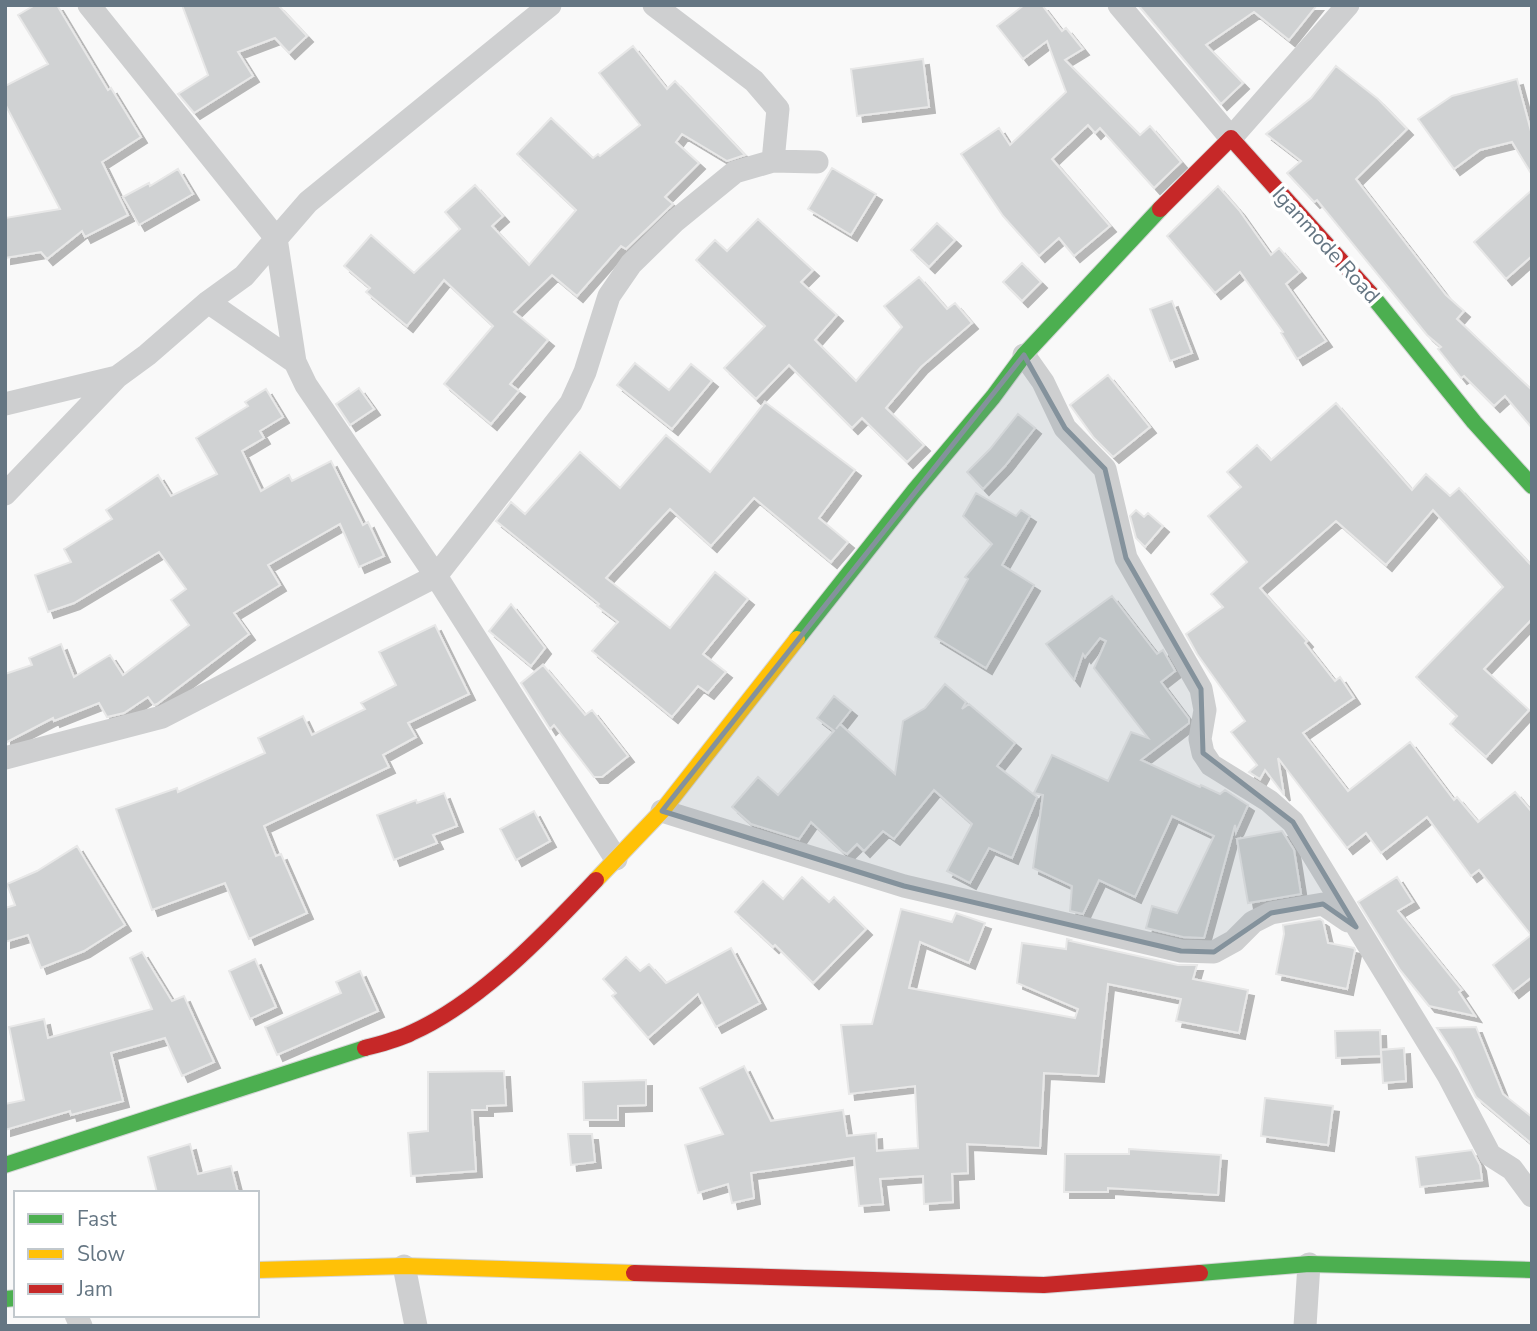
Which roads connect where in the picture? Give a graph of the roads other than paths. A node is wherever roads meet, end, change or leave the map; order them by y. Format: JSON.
{"nodes":[{"id":1,"x":89,"y":5,"type":"edge"},
{"id":2,"x":654,"y":5,"type":"edge"},
{"id":3,"x":1119,"y":5,"type":"edge"},
{"id":4,"x":1348,"y":5,"type":"edge"},
{"id":5,"x":535,"y":9,"type":"edge"},
{"id":6,"x":1231,"y":138,"type":"junction"},
{"id":7,"x":773,"y":161,"type":"junction"},
{"id":8,"x":817,"y":162,"type":"dead end"},
{"id":9,"x":276,"y":238,"type":"junction"},
{"id":10,"x":208,"y":302,"type":"junction"},
{"id":11,"x":1024,"y":355,"type":"junction"},
{"id":12,"x":295,"y":362,"type":"junction"},
{"id":13,"x":117,"y":377,"type":"junction"},
{"id":14,"x":5,"y":404,"type":"edge"},
{"id":15,"x":1532,"y":486,"type":"edge"},
{"id":16,"x":5,"y":494,"type":"edge"},
{"id":17,"x":436,"y":576,"type":"junction"},
{"id":18,"x":5,"y":758,"type":"edge"},
{"id":19,"x":662,"y":811,"type":"junction"},
{"id":20,"x":616,"y":859,"type":"junction"},
{"id":21,"x":1356,"y":927,"type":"junction"},
{"id":22,"x":5,"y":1164,"type":"edge"},
{"id":23,"x":1532,"y":1196,"type":"edge"},
{"id":24,"x":1309,"y":1264,"type":"junction"},
{"id":25,"x":404,"y":1266,"type":"junction"},
{"id":26,"x":259,"y":1270,"type":"edge"},
{"id":27,"x":1532,"y":1270,"type":"edge"},
{"id":28,"x":416,"y":1326,"type":"edge"},
{"id":29,"x":1305,"y":1326,"type":"edge"}],
"edges":[{"from":1,"to":9,"type":"street"},
{"from":2,"to":7,"type":"street"},
{"from":3,"to":6,"type":"street","name":"Iganmode Road"},
{"from":4,"to":6,"type":"street"},
{"from":5,"to":9,"type":"street"},
{"from":6,"to":11,"type":"street"},
{"from":6,"to":15,"type":"street","name":"Iganmode Road"},
{"from":7,"to":8,"type":"street"},
{"from":7,"to":17,"type":"street"},
{"from":9,"to":10,"type":"street"},
{"from":9,"to":12,"type":"street"},
{"from":10,"to":12,"type":"street"},
{"from":10,"to":13,"type":"street"},
{"from":11,"to":19,"type":"street"},
{"from":11,"to":21,"type":"street"},
{"from":12,"to":17,"type":"street"},
{"from":13,"to":14,"type":"street"},
{"from":13,"to":16,"type":"street"},
{"from":17,"to":18,"type":"street"},
{"from":17,"to":20,"type":"street"},
{"from":19,"to":20,"type":"street"},
{"from":19,"to":21,"type":"street"},
{"from":20,"to":22,"type":"street"},
{"from":21,"to":23,"type":"street"},
{"from":24,"to":25,"type":"street"},
{"from":24,"to":27,"type":"street"},
{"from":24,"to":29,"type":"street"},
{"from":25,"to":26,"type":"street"},
{"from":25,"to":28,"type":"street"}]}
